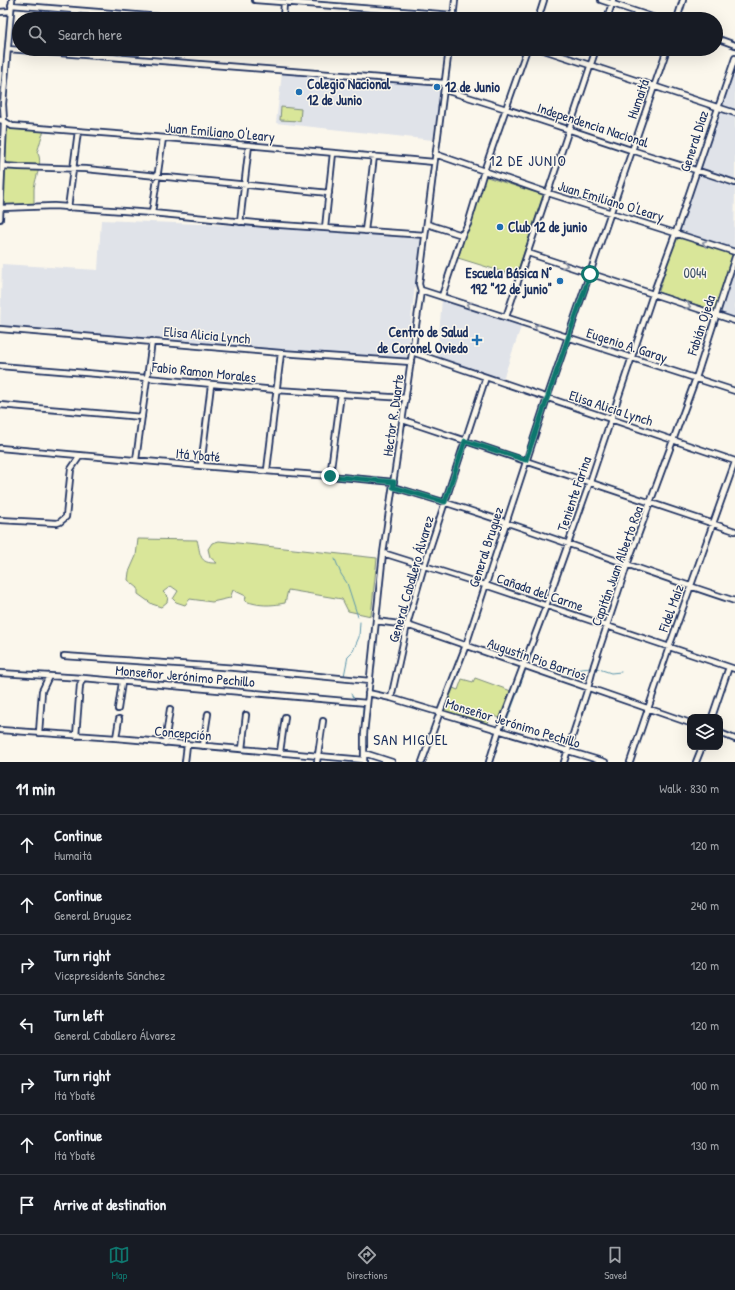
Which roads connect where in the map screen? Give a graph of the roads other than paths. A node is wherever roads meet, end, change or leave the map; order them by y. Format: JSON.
{"nodes":[{"id":1,"x":255,"y":0,"type":"edge"},
{"id":2,"x":455,"y":0,"type":"edge"},
{"id":3,"x":544,"y":0,"type":"edge"},
{"id":4,"x":601,"y":0,"type":"edge"},
{"id":5,"x":683,"y":0,"type":"edge"},
{"id":6,"x":284,"y":2,"type":"junction"},
{"id":7,"x":613,"y":2,"type":"edge"},
{"id":8,"x":12,"y":3,"type":"edge"},
{"id":9,"x":11,"y":11,"type":"junction"},
{"id":10,"x":0,"y":12,"type":"edge"},
{"id":11,"x":108,"y":12,"type":"edge"},
{"id":12,"x":283,"y":12,"type":"edge"},
{"id":13,"x":397,"y":12,"type":"edge"},
{"id":14,"x":454,"y":12,"type":"edge"},
{"id":15,"x":540,"y":12,"type":"edge"},
{"id":16,"x":609,"y":12,"type":"edge"},
{"id":17,"x":639,"y":12,"type":"edge"},
{"id":18,"x":679,"y":12,"type":"edge"},
{"id":19,"x":723,"y":41,"type":"edge"},
{"id":20,"x":735,"y":45,"type":"edge"},
{"id":21,"x":8,"y":49,"type":"junction"},
{"id":22,"x":12,"y":49,"type":"edge"},
{"id":23,"x":98,"y":56,"type":"edge"},
{"id":24,"x":448,"y":56,"type":"edge"},
{"id":25,"x":525,"y":56,"type":"edge"},
{"id":26,"x":562,"y":56,"type":"edge"},
{"id":27,"x":594,"y":56,"type":"edge"},
{"id":28,"x":665,"y":56,"type":"edge"},
{"id":29,"x":735,"y":58,"type":"edge"},
{"id":30,"x":591,"y":66,"type":"junction"},
{"id":31,"x":444,"y":83,"type":"junction"},
{"id":32,"x":654,"y":87,"type":"junction"},
{"id":33,"x":444,"y":90,"type":"junction"},
{"id":34,"x":717,"y":107,"type":"junction"},
{"id":35,"x":507,"y":108,"type":"junction"},
{"id":36,"x":735,"y":113,"type":"edge"},
{"id":37,"x":2,"y":121,"type":"edge"},
{"id":38,"x":568,"y":129,"type":"junction"},
{"id":39,"x":78,"y":131,"type":"junction"},
{"id":40,"x":163,"y":138,"type":"junction"},
{"id":41,"x":249,"y":145,"type":"junction"},
{"id":42,"x":632,"y":150,"type":"junction"},
{"id":43,"x":333,"y":153,"type":"junction"},
{"id":44,"x":435,"y":154,"type":"junction"},
{"id":45,"x":374,"y":156,"type":"junction"},
{"id":46,"x":434,"y":162,"type":"junction"},
{"id":47,"x":1,"y":163,"type":"edge"},
{"id":48,"x":74,"y":169,"type":"junction"},
{"id":49,"x":696,"y":170,"type":"junction"},
{"id":50,"x":484,"y":171,"type":"junction"},
{"id":51,"x":157,"y":177,"type":"junction"},
{"id":52,"x":735,"y":183,"type":"edge"},
{"id":53,"x":245,"y":184,"type":"junction"},
{"id":54,"x":329,"y":193,"type":"junction"},
{"id":55,"x":548,"y":193,"type":"junction"},
{"id":56,"x":0,"y":207,"type":"edge"},
{"id":57,"x":68,"y":208,"type":"junction"},
{"id":58,"x":611,"y":212,"type":"junction"},
{"id":59,"x":152,"y":213,"type":"junction"},
{"id":60,"x":0,"y":219,"type":"edge"},
{"id":61,"x":240,"y":222,"type":"junction"},
{"id":62,"x":426,"y":224,"type":"junction"},
{"id":63,"x":325,"y":228,"type":"junction"},
{"id":64,"x":365,"y":231,"type":"junction"},
{"id":65,"x":676,"y":232,"type":"junction"},
{"id":66,"x":425,"y":235,"type":"junction"},
{"id":67,"x":462,"y":235,"type":"junction"},
{"id":68,"x":735,"y":252,"type":"edge"},
{"id":69,"x":528,"y":253,"type":"junction"},
{"id":70,"x":735,"y":257,"type":"edge"},
{"id":71,"x":590,"y":274,"type":"junction"},
{"id":72,"x":421,"y":290,"type":"junction"},
{"id":73,"x":653,"y":294,"type":"junction"},
{"id":74,"x":442,"y":296,"type":"junction"},
{"id":75,"x":715,"y":315,"type":"junction"},
{"id":76,"x":506,"y":316,"type":"junction"},
{"id":77,"x":735,"y":321,"type":"edge"},
{"id":78,"x":0,"y":329,"type":"edge"},
{"id":79,"x":568,"y":337,"type":"junction"},
{"id":80,"x":152,"y":341,"type":"junction"},
{"id":81,"x":412,"y":352,"type":"junction"},
{"id":82,"x":281,"y":353,"type":"junction"},
{"id":83,"x":631,"y":359,"type":"junction"},
{"id":84,"x":411,"y":362,"type":"junction"},
{"id":85,"x":0,"y":366,"type":"edge"},
{"id":86,"x":147,"y":378,"type":"junction"},
{"id":87,"x":486,"y":378,"type":"junction"},
{"id":88,"x":696,"y":378,"type":"junction"},
{"id":89,"x":211,"y":385,"type":"junction"},
{"id":90,"x":276,"y":390,"type":"junction"},
{"id":91,"x":735,"y":391,"type":"edge"},
{"id":92,"x":341,"y":394,"type":"junction"},
{"id":93,"x":406,"y":398,"type":"junction"},
{"id":94,"x":547,"y":398,"type":"junction"},
{"id":95,"x":0,"y":405,"type":"edge"},
{"id":96,"x":142,"y":417,"type":"junction"},
{"id":97,"x":403,"y":420,"type":"junction"},
{"id":98,"x":610,"y":420,"type":"junction"},
{"id":99,"x":673,"y":440,"type":"junction"},
{"id":100,"x":465,"y":441,"type":"junction"},
{"id":101,"x":0,"y":448,"type":"edge"},
{"id":102,"x":80,"y":456,"type":"junction"},
{"id":103,"x":136,"y":460,"type":"junction"},
{"id":104,"x":526,"y":460,"type":"junction"},
{"id":105,"x":735,"y":461,"type":"edge"},
{"id":106,"x":201,"y":466,"type":"junction"},
{"id":107,"x":267,"y":470,"type":"junction"},
{"id":108,"x":330,"y":476,"type":"junction"},
{"id":109,"x":590,"y":482,"type":"junction"},
{"id":110,"x":394,"y":485,"type":"junction"},
{"id":111,"x":445,"y":502,"type":"junction"},
{"id":112,"x":651,"y":503,"type":"junction"},
{"id":113,"x":0,"y":520,"type":"edge"},
{"id":114,"x":506,"y":522,"type":"junction"},
{"id":115,"x":713,"y":524,"type":"junction"},
{"id":116,"x":735,"y":531,"type":"edge"},
{"id":117,"x":568,"y":544,"type":"junction"},
{"id":118,"x":383,"y":553,"type":"junction"},
{"id":119,"x":627,"y":565,"type":"junction"},
{"id":120,"x":424,"y":566,"type":"junction"},
{"id":121,"x":485,"y":585,"type":"junction"},
{"id":122,"x":690,"y":586,"type":"junction"},
{"id":123,"x":735,"y":600,"type":"edge"},
{"id":124,"x":546,"y":606,"type":"junction"},
{"id":125,"x":376,"y":621,"type":"junction"},
{"id":126,"x":407,"y":625,"type":"junction"},
{"id":127,"x":607,"y":626,"type":"junction"},
{"id":128,"x":466,"y":645,"type":"junction"},
{"id":129,"x":669,"y":647,"type":"junction"},
{"id":130,"x":64,"y":656,"type":"dead end"},
{"id":131,"x":524,"y":666,"type":"junction"},
{"id":132,"x":729,"y":667,"type":"junction"},
{"id":133,"x":735,"y":669,"type":"edge"},
{"id":134,"x":0,"y":673,"type":"edge"},
{"id":135,"x":50,"y":676,"type":"junction"},
{"id":136,"x":83,"y":678,"type":"junction"},
{"id":137,"x":370,"y":681,"type":"junction"},
{"id":138,"x":122,"y":682,"type":"junction"},
{"id":139,"x":588,"y":688,"type":"junction"},
{"id":140,"x":368,"y":693,"type":"junction"},
{"id":141,"x":391,"y":698,"type":"junction"},
{"id":142,"x":367,"y":703,"type":"junction"},
{"id":143,"x":118,"y":709,"type":"dead end"},
{"id":144,"x":170,"y":709,"type":"dead end"},
{"id":145,"x":648,"y":709,"type":"junction"},
{"id":146,"x":440,"y":712,"type":"junction"},
{"id":147,"x":208,"y":714,"type":"dead end"},
{"id":148,"x":713,"y":714,"type":"edge"},
{"id":149,"x":246,"y":716,"type":"dead end"},
{"id":150,"x":285,"y":717,"type":"dead end"},
{"id":151,"x":119,"y":719,"type":"dead end"},
{"id":152,"x":323,"y":721,"type":"dead end"},
{"id":153,"x":687,"y":722,"type":"edge"},
{"id":154,"x":0,"y":730,"type":"edge"},
{"id":155,"x":499,"y":730,"type":"junction"},
{"id":156,"x":39,"y":733,"type":"junction"},
{"id":157,"x":723,"y":735,"type":"edge"},
{"id":158,"x":76,"y":736,"type":"junction"},
{"id":159,"x":116,"y":738,"type":"junction"},
{"id":160,"x":735,"y":739,"type":"edge"},
{"id":161,"x":165,"y":743,"type":"junction"},
{"id":162,"x":187,"y":745,"type":"junction"},
{"id":163,"x":203,"y":746,"type":"junction"},
{"id":164,"x":242,"y":749,"type":"junction"},
{"id":165,"x":567,"y":750,"type":"junction"},
{"id":166,"x":701,"y":750,"type":"edge"},
{"id":167,"x":280,"y":752,"type":"junction"},
{"id":168,"x":364,"y":753,"type":"junction"},
{"id":169,"x":319,"y":755,"type":"junction"},
{"id":170,"x":364,"y":761,"type":"edge"},
{"id":171,"x":185,"y":762,"type":"edge"},
{"id":172,"x":318,"y":762,"type":"edge"},
{"id":173,"x":392,"y":762,"type":"edge"},
{"id":174,"x":422,"y":762,"type":"edge"},
{"id":175,"x":489,"y":762,"type":"edge"},
{"id":176,"x":564,"y":762,"type":"edge"},
{"id":177,"x":605,"y":762,"type":"edge"},
{"id":178,"x":630,"y":762,"type":"edge"},
{"id":179,"x":696,"y":762,"type":"edge"}],
"edges":[{"from":1,"to":6,"type":"street"},
{"from":2,"to":14,"type":"street"},
{"from":3,"to":15,"type":"street"},
{"from":4,"to":7,"type":"street"},
{"from":5,"to":18,"type":"street"},
{"from":6,"to":12,"type":"street"},
{"from":6,"to":13,"type":"street"},
{"from":7,"to":16,"type":"street"},
{"from":7,"to":17,"type":"street"},
{"from":8,"to":9,"type":"street"},
{"from":8,"to":11,"type":"street"},
{"from":9,"to":10,"type":"street"},
{"from":9,"to":21,"type":"street"},
{"from":19,"to":20,"type":"street"},
{"from":21,"to":22,"type":"street"},
{"from":21,"to":37,"type":"street"},
{"from":23,"to":31,"type":"street"},
{"from":24,"to":31,"type":"street","name":"Hector R. Duarte"},
{"from":25,"to":35,"type":"street"},
{"from":26,"to":30,"type":"street"},
{"from":27,"to":30,"type":"street"},
{"from":28,"to":32,"type":"street","name":"Humaitá"},
{"from":29,"to":34,"type":"street","name":"General Díaz"},
{"from":30,"to":32,"type":"street"},
{"from":30,"to":38,"type":"street"},
{"from":31,"to":33,"type":"street","name":"Hector R. Duarte"},
{"from":32,"to":34,"type":"street"},
{"from":32,"to":42,"type":"street","name":"Humaitá"},
{"from":33,"to":35,"type":"street","name":"Independencia Nacional"},
{"from":33,"to":44,"type":"street","name":"Hector R. Duarte"},
{"from":34,"to":36,"type":"street"},
{"from":34,"to":49,"type":"street","name":"General Díaz"},
{"from":35,"to":38,"type":"street","name":"Independencia Nacional"},
{"from":35,"to":50,"type":"street"},
{"from":37,"to":39,"type":"street","name":"Juan Emiliano O'Leary"},
{"from":37,"to":47,"type":"street"},
{"from":38,"to":42,"type":"street","name":"Independencia Nacional"},
{"from":38,"to":55,"type":"street"},
{"from":39,"to":40,"type":"street","name":"Juan Emiliano O'Leary"},
{"from":39,"to":48,"type":"street"},
{"from":40,"to":41,"type":"street","name":"Juan Emiliano O'Leary"},
{"from":40,"to":51,"type":"street"},
{"from":41,"to":43,"type":"street","name":"Juan Emiliano O'Leary"},
{"from":41,"to":53,"type":"street"},
{"from":42,"to":49,"type":"street","name":"Independencia Nacional"},
{"from":42,"to":58,"type":"street","name":"Humaitá"},
{"from":43,"to":45,"type":"street","name":"Juan Emiliano O'Leary"},
{"from":43,"to":54,"type":"street"},
{"from":44,"to":46,"type":"street","name":"Hector R. Duarte"},
{"from":44,"to":50,"type":"street","name":"Juan Emiliano O'Leary"},
{"from":45,"to":46,"type":"street","name":"Juan Emiliano O'Leary"},
{"from":45,"to":64,"type":"street"},
{"from":46,"to":62,"type":"street","name":"Hector R. Duarte"},
{"from":47,"to":48,"type":"street"},
{"from":47,"to":56,"type":"street"},
{"from":48,"to":51,"type":"street"},
{"from":48,"to":57,"type":"street"},
{"from":49,"to":52,"type":"street","name":"Independencia Nacional"},
{"from":49,"to":65,"type":"street","name":"General Díaz"},
{"from":50,"to":55,"type":"street","name":"Juan Emiliano O'Leary"},
{"from":50,"to":67,"type":"street"},
{"from":51,"to":53,"type":"street"},
{"from":51,"to":59,"type":"street"},
{"from":53,"to":54,"type":"street"},
{"from":53,"to":61,"type":"street"},
{"from":54,"to":63,"type":"street"},
{"from":55,"to":58,"type":"street","name":"Juan Emiliano O'Leary"},
{"from":55,"to":69,"type":"street"},
{"from":56,"to":57,"type":"street"},
{"from":56,"to":60,"type":"street"},
{"from":57,"to":59,"type":"street"},
{"from":58,"to":65,"type":"street","name":"Juan Emiliano O'Leary"},
{"from":58,"to":71,"type":"street","name":"Humaitá"},
{"from":59,"to":61,"type":"street"},
{"from":61,"to":63,"type":"street"},
{"from":62,"to":66,"type":"street","name":"Hector R. Duarte"},
{"from":62,"to":67,"type":"street"},
{"from":63,"to":64,"type":"street"},
{"from":64,"to":66,"type":"street"},
{"from":68,"to":65,"type":"street","name":"Juan Emiliano O'Leary","one_way":true},
{"from":65,"to":73,"type":"street","name":"Teniente Farina"},
{"from":66,"to":72,"type":"street","name":"Hector R. Duarte"},
{"from":67,"to":74,"type":"street"},
{"from":69,"to":71,"type":"street","one_way":true},
{"from":69,"to":76,"type":"street"},
{"from":70,"to":75,"type":"street","name":"Fabián Ojeda"},
{"from":71,"to":73,"type":"street"},
{"from":71,"to":79,"type":"street","name":"Humaitá"},
{"from":72,"to":74,"type":"street","name":"Eugenio A. Garay"},
{"from":72,"to":81,"type":"street","name":"Hector R. Duarte"},
{"from":73,"to":75,"type":"street","one_way":true},
{"from":73,"to":83,"type":"street","name":"Teniente Farina"},
{"from":76,"to":74,"type":"street","name":"Eugenio A. Garay","one_way":true},
{"from":75,"to":77,"type":"street"},
{"from":75,"to":88,"type":"street","name":"Fabián Ojeda"},
{"from":79,"to":76,"type":"street","name":"Eugenio A. Garay","one_way":true},
{"from":78,"to":80,"type":"street","name":"Elisa Alicia Lynch"},
{"from":79,"to":83,"type":"street","name":"Eugenio A. Garay"},
{"from":79,"to":94,"type":"street","name":"General Bruguez"},
{"from":80,"to":82,"type":"street","name":"Elisa Alicia Lynch"},
{"from":80,"to":86,"type":"street"},
{"from":81,"to":84,"type":"street","name":"Hector R. Duarte"},
{"from":81,"to":87,"type":"street","name":"Elisa Alicia Lynch"},
{"from":82,"to":84,"type":"street","name":"Elisa Alicia Lynch"},
{"from":82,"to":90,"type":"street"},
{"from":83,"to":88,"type":"street","name":"Eugenio A. Garay"},
{"from":83,"to":98,"type":"street","name":"Teniente Farina"},
{"from":84,"to":93,"type":"street","name":"Hector R. Duarte"},
{"from":85,"to":86,"type":"street","name":"Fabio Ramon Morales"},
{"from":86,"to":89,"type":"street","name":"Fabio Ramon Morales"},
{"from":86,"to":96,"type":"street"},
{"from":87,"to":94,"type":"street","name":"Elisa Alicia Lynch"},
{"from":87,"to":100,"type":"street","name":"General Caballero Álvarez"},
{"from":88,"to":91,"type":"street","name":"Eugenio A. Garay"},
{"from":88,"to":99,"type":"street","name":"Capitán Juan Alberto Roa"},
{"from":89,"to":90,"type":"street","name":"Fabio Ramon Morales"},
{"from":89,"to":106,"type":"street"},
{"from":90,"to":92,"type":"street","name":"Fabio Ramon Morales"},
{"from":90,"to":107,"type":"street"},
{"from":92,"to":93,"type":"street","name":"Fabio Ramon Morales"},
{"from":92,"to":108,"type":"street"},
{"from":93,"to":97,"type":"street","name":"Hector R. Duarte"},
{"from":94,"to":98,"type":"street","name":"Elisa Alicia Lynch"},
{"from":94,"to":104,"type":"street","name":"General Bruguez"},
{"from":95,"to":96,"type":"street"},
{"from":96,"to":103,"type":"street"},
{"from":97,"to":100,"type":"street"},
{"from":97,"to":110,"type":"street","name":"Hector R. Duarte"},
{"from":98,"to":99,"type":"street","name":"Elisa Alicia Lynch"},
{"from":98,"to":109,"type":"street","name":"Teniente Farina"},
{"from":99,"to":105,"type":"street","name":"Elisa Alicia Lynch"},
{"from":99,"to":112,"type":"street","name":"Capitán Juan Alberto Roa"},
{"from":100,"to":104,"type":"street"},
{"from":100,"to":111,"type":"street","name":"General Caballero Álvarez"},
{"from":101,"to":102,"type":"street","name":"Itá Ybaté"},
{"from":102,"to":103,"type":"street","name":"Itá Ybaté"},
{"from":102,"to":113,"type":"street"},
{"from":103,"to":106,"type":"street","name":"Itá Ybaté"},
{"from":104,"to":109,"type":"street"},
{"from":104,"to":114,"type":"street","name":"General Bruguez"},
{"from":105,"to":115,"type":"street","name":"Fidel Maíz"},
{"from":106,"to":107,"type":"street","name":"Itá Ybaté"},
{"from":107,"to":108,"type":"street","name":"Itá Ybaté"},
{"from":108,"to":110,"type":"street","name":"Itá Ybaté"},
{"from":109,"to":112,"type":"street"},
{"from":109,"to":117,"type":"street","name":"Teniente Farina"},
{"from":110,"to":111,"type":"street","name":"Itá Ybaté"},
{"from":110,"to":118,"type":"street","name":"Hector R. Duarte"},
{"from":111,"to":114,"type":"street","name":"Itá Ybaté"},
{"from":111,"to":120,"type":"street","name":"General Caballero Álvarez"},
{"from":112,"to":115,"type":"street"},
{"from":112,"to":119,"type":"street","name":"Capitán Juan Alberto Roa"},
{"from":114,"to":117,"type":"street","name":"Itá Ybaté"},
{"from":114,"to":121,"type":"street","name":"General Bruguez"},
{"from":115,"to":116,"type":"street"},
{"from":115,"to":122,"type":"street","name":"Fidel Maíz"},
{"from":117,"to":119,"type":"street","name":"Itá Ybaté"},
{"from":117,"to":124,"type":"street","name":"Teniente Farina"},
{"from":118,"to":120,"type":"street","name":"Cañada del Carme"},
{"from":118,"to":125,"type":"street","name":"Hector R. Duarte"},
{"from":119,"to":122,"type":"street","name":"Itá Ybaté"},
{"from":119,"to":127,"type":"street","name":"Capitán Juan Alberto Roa"},
{"from":120,"to":121,"type":"street","name":"Cañada del Carme"},
{"from":120,"to":126,"type":"street","name":"General Caballero Álvarez"},
{"from":121,"to":124,"type":"street","name":"Cañada del Carme"},
{"from":121,"to":128,"type":"street","name":"General Bruguez"},
{"from":122,"to":123,"type":"street","name":"Itá Ybaté"},
{"from":122,"to":129,"type":"street","name":"Fidel Maíz"},
{"from":124,"to":127,"type":"street","name":"Cañada del Carme"},
{"from":124,"to":131,"type":"street","name":"Teniente Farina"},
{"from":125,"to":126,"type":"street","name":"Augustín Pio Barrios"},
{"from":125,"to":137,"type":"street","name":"Hector R. Duarte"},
{"from":126,"to":128,"type":"street","name":"Augustín Pio Barrios"},
{"from":126,"to":141,"type":"street","name":"General Caballero Álvarez"},
{"from":127,"to":129,"type":"street","name":"Cañada del Carme"},
{"from":127,"to":139,"type":"street","name":"Capitán Juan Alberto Roa"},
{"from":128,"to":131,"type":"street","name":"Augustín Pio Barrios"},
{"from":128,"to":146,"type":"street","name":"General Bruguez"},
{"from":129,"to":132,"type":"street","name":"Cañada del Carme"},
{"from":129,"to":145,"type":"street","name":"Fidel Maíz"},
{"from":130,"to":137,"type":"street"},
{"from":131,"to":139,"type":"street","name":"Augustín Pio Barrios"},
{"from":131,"to":155,"type":"street","name":"Teniente Farina"},
{"from":132,"to":133,"type":"street","name":"Cañada del Carme"},
{"from":132,"to":148,"type":"street"},
{"from":134,"to":135,"type":"street","name":"Monseñor Jerónimo Pechillo"},
{"from":135,"to":136,"type":"street","name":"Monseñor Jerónimo Pechillo"},
{"from":135,"to":156,"type":"street"},
{"from":136,"to":138,"type":"street","name":"Monseñor Jerónimo Pechillo"},
{"from":136,"to":158,"type":"street"},
{"from":137,"to":140,"type":"street","name":"Hector R. Duarte"},
{"from":138,"to":142,"type":"street","name":"Monseñor Jerónimo Pechillo"},
{"from":138,"to":143,"type":"street"},
{"from":139,"to":145,"type":"street","name":"Augustín Pio Barrios"},
{"from":139,"to":165,"type":"street","name":"Capitán Juan Alberto Roa"},
{"from":140,"to":141,"type":"street","name":"Monseñor Jerónimo Pechillo"},
{"from":140,"to":142,"type":"street","name":"Hector R. Duarte"},
{"from":141,"to":146,"type":"street","name":"Monseñor Jerónimo Pechillo"},
{"from":142,"to":168,"type":"street","name":"Hector R. Duarte"},
{"from":144,"to":161,"type":"street"},
{"from":145,"to":153,"type":"street","name":"Augustín Pio Barrios"},
{"from":145,"to":178,"type":"street","name":"Fidel Maíz"},
{"from":146,"to":155,"type":"street","name":"Monseñor Jerónimo Pechillo"},
{"from":146,"to":174,"type":"street","name":"General Bruguez"},
{"from":147,"to":163,"type":"street"},
{"from":149,"to":164,"type":"street"},
{"from":150,"to":167,"type":"street"},
{"from":151,"to":159,"type":"street"},
{"from":152,"to":169,"type":"street"},
{"from":154,"to":156,"type":"street","name":"Concepción"},
{"from":155,"to":165,"type":"street","name":"Monseñor Jerónimo Pechillo"},
{"from":155,"to":175,"type":"street","name":"Teniente Farina"},
{"from":156,"to":158,"type":"street","name":"Concepción"},
{"from":157,"to":160,"type":"street"},
{"from":158,"to":159,"type":"street","name":"Concepción"},
{"from":159,"to":161,"type":"street","name":"Concepción"},
{"from":161,"to":162,"type":"street","name":"Concepción"},
{"from":162,"to":163,"type":"street","name":"Concepción"},
{"from":162,"to":171,"type":"street"},
{"from":163,"to":164,"type":"street","name":"Concepción"},
{"from":164,"to":167,"type":"street","name":"Concepción"},
{"from":165,"to":176,"type":"street","name":"Capitán Juan Alberto Roa"},
{"from":165,"to":177,"type":"street","name":"Monseñor Jerónimo Pechillo"},
{"from":166,"to":179,"type":"street"},
{"from":167,"to":169,"type":"street","name":"Concepción"},
{"from":168,"to":170,"type":"street","name":"Hector R. Duarte"},
{"from":168,"to":173,"type":"street"},
{"from":169,"to":170,"type":"street","name":"Concepción"},
{"from":169,"to":172,"type":"street"}]}
